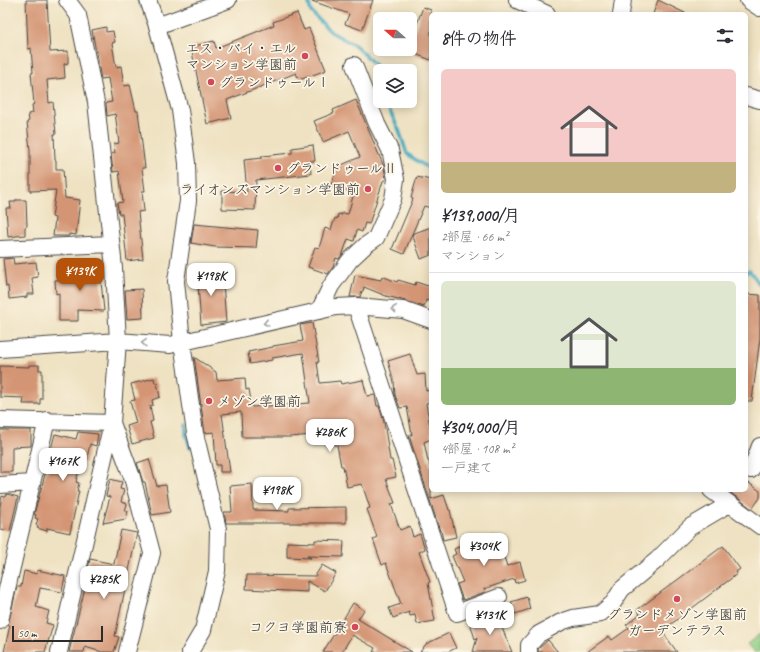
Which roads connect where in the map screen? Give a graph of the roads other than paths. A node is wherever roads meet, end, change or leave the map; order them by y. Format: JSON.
{"nodes":[{"id":1,"x":67,"y":0,"type":"edge"},
{"id":2,"x":148,"y":0,"type":"edge"},
{"id":3,"x":228,"y":0,"type":"edge"},
{"id":4,"x":517,"y":0,"type":"edge"},
{"id":5,"x":623,"y":0,"type":"edge"},
{"id":6,"x":748,"y":0,"type":"edge"},
{"id":7,"x":760,"y":8,"type":"edge"},
{"id":8,"x":543,"y":12,"type":"edge"},
{"id":9,"x":621,"y":12,"type":"edge"},
{"id":10,"x":157,"y":26,"type":"junction"},
{"id":11,"x":354,"y":65,"type":"dead end"},
{"id":12,"x":748,"y":97,"type":"edge"},
{"id":13,"x":760,"y":100,"type":"edge"},
{"id":14,"x":111,"y":244,"type":"junction"},
{"id":15,"x":0,"y":249,"type":"edge"},
{"id":16,"x":356,"y":306,"type":"junction"},
{"id":17,"x":319,"y":311,"type":"junction"},
{"id":18,"x":429,"y":319,"type":"edge"},
{"id":19,"x":118,"y":341,"type":"junction"},
{"id":20,"x":178,"y":343,"type":"junction"},
{"id":21,"x":0,"y":349,"type":"edge"},
{"id":22,"x":0,"y":420,"type":"edge"},
{"id":23,"x":47,"y":420,"type":"junction"},
{"id":24,"x":112,"y":423,"type":"junction"},
{"id":25,"x":760,"y":446,"type":"edge"},
{"id":26,"x":752,"y":471,"type":"edge"},
{"id":27,"x":32,"y":483,"type":"junction"},
{"id":28,"x":0,"y":485,"type":"edge"},
{"id":29,"x":714,"y":492,"type":"edge"},
{"id":30,"x":729,"y":504,"type":"junction"},
{"id":31,"x":760,"y":526,"type":"edge"},
{"id":32,"x":499,"y":597,"type":"dead end"},
{"id":33,"x":0,"y":622,"type":"edge"},
{"id":34,"x":59,"y":652,"type":"edge"},
{"id":35,"x":127,"y":652,"type":"edge"},
{"id":36,"x":190,"y":652,"type":"edge"},
{"id":37,"x":529,"y":652,"type":"edge"}],
"edges":[{"from":1,"to":14,"type":"street"},
{"from":2,"to":10,"type":"street"},
{"from":3,"to":10,"type":"street"},
{"from":4,"to":8,"type":"street"},
{"from":5,"to":9,"type":"street"},
{"from":6,"to":7,"type":"street"},
{"from":10,"to":20,"type":"street"},
{"from":11,"to":17,"type":"street"},
{"from":12,"to":13,"type":"street"},
{"from":14,"to":15,"type":"street"},
{"from":14,"to":19,"type":"street"},
{"from":16,"to":17,"type":"street"},
{"from":18,"to":16,"type":"street","one_way":true},
{"from":16,"to":32,"type":"street"},
{"from":17,"to":20,"type":"street","one_way":true},
{"from":20,"to":19,"type":"street","one_way":true},
{"from":19,"to":21,"type":"street"},
{"from":19,"to":24,"type":"street"},
{"from":20,"to":36,"type":"street"},
{"from":22,"to":23,"type":"street"},
{"from":23,"to":24,"type":"street"},
{"from":23,"to":27,"type":"street"},
{"from":24,"to":34,"type":"street"},
{"from":24,"to":35,"type":"street"},
{"from":25,"to":26,"type":"street"},
{"from":27,"to":28,"type":"street"},
{"from":27,"to":33,"type":"street"},
{"from":29,"to":30,"type":"street"},
{"from":30,"to":31,"type":"street"},
{"from":30,"to":37,"type":"street"}]}
